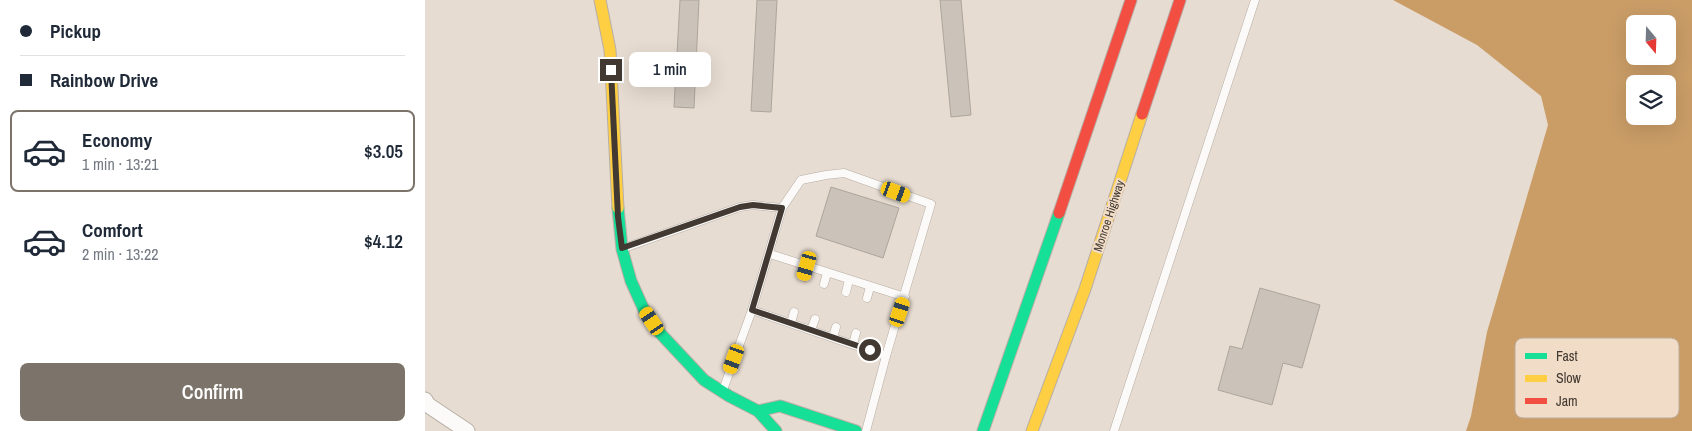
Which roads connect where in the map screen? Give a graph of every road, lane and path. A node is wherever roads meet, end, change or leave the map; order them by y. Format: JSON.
{"nodes":[{"id":1,"x":600,"y":0,"type":"edge"},
{"id":2,"x":1131,"y":0,"type":"edge"},
{"id":3,"x":1180,"y":0,"type":"edge"},
{"id":4,"x":1255,"y":0,"type":"edge"},
{"id":5,"x":782,"y":208,"type":"junction"},
{"id":6,"x":622,"y":248,"type":"junction"},
{"id":7,"x":770,"y":254,"type":"junction"},
{"id":8,"x":807,"y":266,"type":"junction"},
{"id":9,"x":827,"y":273,"type":"junction"},
{"id":10,"x":804,"y":277,"type":"dead end"},
{"id":11,"x":849,"y":280,"type":"junction"},
{"id":12,"x":824,"y":284,"type":"dead end"},
{"id":13,"x":870,"y":287,"type":"junction"},
{"id":14,"x":846,"y":292,"type":"dead end"},
{"id":15,"x":905,"y":297,"type":"junction"},
{"id":16,"x":867,"y":298,"type":"dead end"},
{"id":17,"x":752,"y":310,"type":"junction"},
{"id":18,"x":794,"y":312,"type":"dead end"},
{"id":19,"x":815,"y":319,"type":"dead end"},
{"id":20,"x":791,"y":323,"type":"junction"},
{"id":21,"x":836,"y":327,"type":"dead end"},
{"id":22,"x":811,"y":330,"type":"junction"},
{"id":23,"x":856,"y":333,"type":"dead end"},
{"id":24,"x":833,"y":337,"type":"junction"},
{"id":25,"x":853,"y":344,"type":"junction"},
{"id":26,"x":886,"y":356,"type":"junction"},
{"id":27,"x":723,"y":392,"type":"junction"},
{"id":28,"x":425,"y":400,"type":"edge"},
{"id":29,"x":758,"y":411,"type":"junction"},
{"id":30,"x":467,"y":431,"type":"edge"},
{"id":31,"x":776,"y":431,"type":"edge"},
{"id":32,"x":856,"y":431,"type":"edge"},
{"id":33,"x":866,"y":431,"type":"edge"},
{"id":34,"x":983,"y":431,"type":"edge"},
{"id":35,"x":1032,"y":431,"type":"edge"},
{"id":36,"x":1114,"y":431,"type":"edge"}],
"edges":[{"from":1,"to":6,"type":"main road"},
{"from":2,"to":34,"type":"main road"},
{"from":3,"to":35,"type":"main road","name":"Monroe Highway"},
{"from":4,"to":36,"type":"lane"},
{"from":5,"to":6,"type":"lane"},
{"from":5,"to":7,"type":"lane"},
{"from":5,"to":15,"type":"lane"},
{"from":6,"to":27,"type":"main road"},
{"from":7,"to":8,"type":"lane"},
{"from":7,"to":17,"type":"lane"},
{"from":8,"to":9,"type":"lane"},
{"from":8,"to":10,"type":"lane"},
{"from":9,"to":11,"type":"lane"},
{"from":9,"to":12,"type":"lane"},
{"from":11,"to":13,"type":"lane"},
{"from":11,"to":14,"type":"lane"},
{"from":13,"to":15,"type":"lane"},
{"from":13,"to":16,"type":"lane"},
{"from":15,"to":26,"type":"lane"},
{"from":17,"to":20,"type":"lane"},
{"from":17,"to":27,"type":"lane"},
{"from":18,"to":20,"type":"lane"},
{"from":19,"to":22,"type":"lane"},
{"from":20,"to":22,"type":"lane"},
{"from":21,"to":24,"type":"lane"},
{"from":22,"to":24,"type":"lane"},
{"from":23,"to":25,"type":"lane"},
{"from":24,"to":25,"type":"lane"},
{"from":25,"to":26,"type":"lane"},
{"from":26,"to":33,"type":"lane"},
{"from":27,"to":29,"type":"main road"},
{"from":28,"to":30,"type":"street"},
{"from":29,"to":31,"type":"main road"},
{"from":29,"to":32,"type":"main road"}]}
